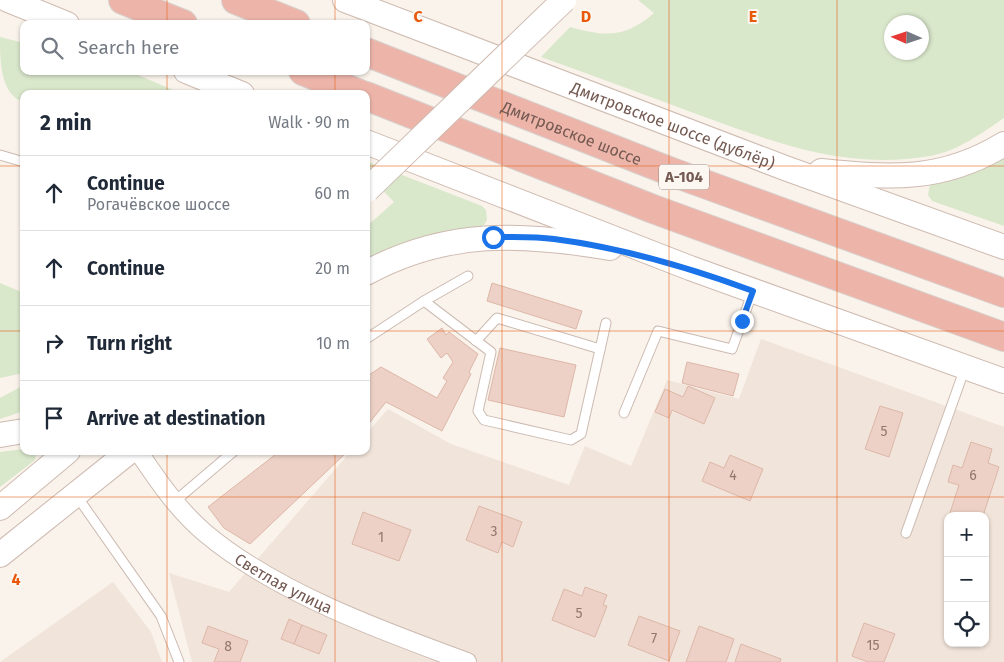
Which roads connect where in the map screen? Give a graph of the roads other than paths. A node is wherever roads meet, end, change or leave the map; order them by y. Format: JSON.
{"nodes":[{"id":1,"x":8,"y":0,"type":"edge"},
{"id":2,"x":123,"y":0,"type":"edge"},
{"id":3,"x":236,"y":0,"type":"edge"},
{"id":4,"x":345,"y":0,"type":"edge"},
{"id":5,"x":564,"y":0,"type":"edge"},
{"id":6,"x":57,"y":20,"type":"edge"},
{"id":7,"x":173,"y":20,"type":"edge"},
{"id":8,"x":286,"y":20,"type":"edge"},
{"id":9,"x":370,"y":54,"type":"edge"},
{"id":10,"x":196,"y":75,"type":"edge"},
{"id":11,"x":314,"y":75,"type":"edge"},
{"id":12,"x":232,"y":90,"type":"edge"},
{"id":13,"x":350,"y":90,"type":"edge"},
{"id":14,"x":370,"y":98,"type":"edge"},
{"id":15,"x":370,"y":144,"type":"edge"},
{"id":16,"x":1004,"y":144,"type":"edge"},
{"id":17,"x":0,"y":155,"type":"edge"},
{"id":18,"x":20,"y":161,"type":"edge"},
{"id":19,"x":785,"y":168,"type":"junction"},
{"id":20,"x":370,"y":187,"type":"edge"},
{"id":21,"x":1004,"y":247,"type":"edge"},
{"id":22,"x":690,"y":268,"type":"junction"},
{"id":23,"x":370,"y":271,"type":"edge"},
{"id":24,"x":468,"y":276,"type":"dead end"},
{"id":25,"x":753,"y":291,"type":"junction"},
{"id":26,"x":1004,"y":293,"type":"edge"},
{"id":27,"x":424,"y":301,"type":"junction"},
{"id":28,"x":606,"y":323,"type":"dead end"},
{"id":29,"x":370,"y":336,"type":"edge"},
{"id":30,"x":1004,"y":338,"type":"edge"},
{"id":31,"x":476,"y":340,"type":"junction"},
{"id":32,"x":600,"y":349,"type":"junction"},
{"id":33,"x":966,"y":368,"type":"junction"},
{"id":34,"x":1004,"y":381,"type":"edge"},
{"id":35,"x":624,"y":413,"type":"dead end"},
{"id":36,"x":20,"y":431,"type":"edge"},
{"id":37,"x":0,"y":435,"type":"edge"},
{"id":38,"x":63,"y":455,"type":"edge"},
{"id":39,"x":125,"y":455,"type":"edge"},
{"id":40,"x":141,"y":455,"type":"edge"},
{"id":41,"x":229,"y":455,"type":"edge"},
{"id":42,"x":76,"y":495,"type":"junction"},
{"id":43,"x":174,"y":502,"type":"junction"},
{"id":44,"x":0,"y":508,"type":"edge"},
{"id":45,"x":906,"y":534,"type":"dead end"},
{"id":46,"x":0,"y":555,"type":"edge"},
{"id":47,"x":179,"y":662,"type":"edge"},
{"id":48,"x":467,"y":662,"type":"edge"}],
"edges":[{"from":1,"to":6,"type":"main road"},
{"from":2,"to":7,"type":"highway"},
{"from":3,"to":8,"type":"highway"},
{"from":4,"to":19,"type":"main road","name":"Дмитровское шоссе (дублёр)"},
{"from":5,"to":20,"type":"main road","bridge":true},
{"from":9,"to":26,"type":"highway","name":"Дмитровское шоссе","number":"А-104"},
{"from":10,"to":12,"type":"main road"},
{"from":11,"to":13,"type":"highway"},
{"from":14,"to":30,"type":"highway","number":"А-104"},
{"from":15,"to":22,"type":"main road"},
{"from":16,"to":19,"type":"main road"},
{"from":17,"to":18,"type":"lane"},
{"from":19,"to":21,"type":"main road","name":"Дмитровское шоссе (дублёр)"},
{"from":22,"to":23,"type":"main road"},
{"from":22,"to":25,"type":"main road"},
{"from":24,"to":27,"type":"lane"},
{"from":25,"to":33,"type":"main road"},
{"from":25,"to":35,"type":"lane"},
{"from":27,"to":29,"type":"lane"},
{"from":27,"to":31,"type":"lane"},
{"from":28,"to":32,"type":"lane"},
{"from":31,"to":32,"type":"lane"},
{"from":31,"to":32,"type":"lane"},
{"from":33,"to":34,"type":"main road"},
{"from":33,"to":45,"type":"lane"},
{"from":36,"to":37,"type":"main road"},
{"from":38,"to":44,"type":"main road"},
{"from":39,"to":42,"type":"main road"},
{"from":40,"to":43,"type":"street","name":"Светлая улица"},
{"from":41,"to":43,"type":"lane"},
{"from":42,"to":46,"type":"main road"},
{"from":42,"to":47,"type":"lane"},
{"from":43,"to":48,"type":"street","name":"Светлая улица"}]}
